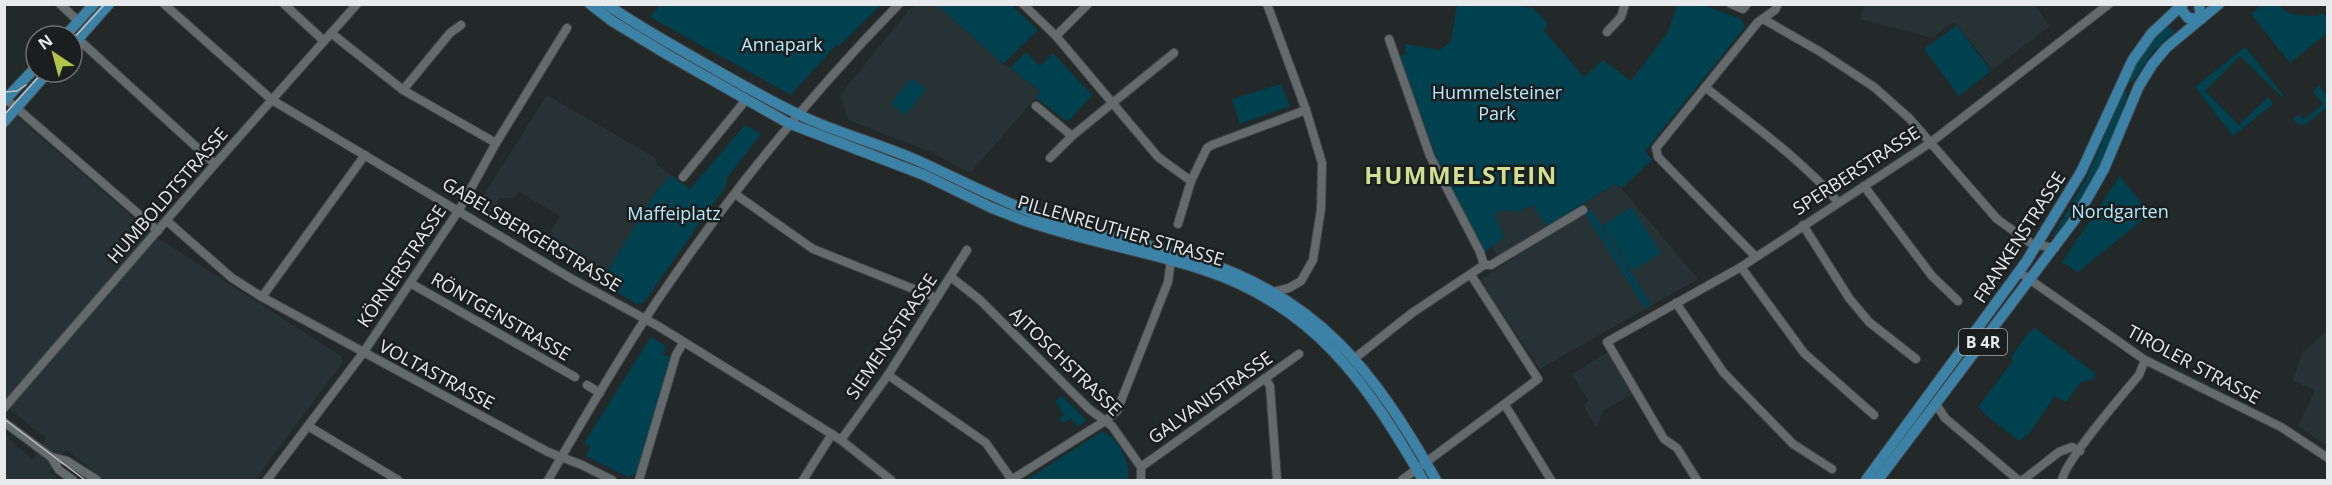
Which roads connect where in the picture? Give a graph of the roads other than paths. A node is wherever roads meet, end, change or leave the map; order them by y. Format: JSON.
{"nodes":[{"id":1,"x":60,"y":4,"type":"edge"},
{"id":2,"x":94,"y":4,"type":"edge"},
{"id":3,"x":109,"y":4,"type":"edge"},
{"id":4,"x":164,"y":4,"type":"edge"},
{"id":5,"x":284,"y":4,"type":"edge"},
{"id":6,"x":357,"y":4,"type":"edge"},
{"id":7,"x":590,"y":4,"type":"edge"},
{"id":8,"x":606,"y":4,"type":"edge"},
{"id":9,"x":899,"y":4,"type":"edge"},
{"id":10,"x":1023,"y":4,"type":"edge"},
{"id":11,"x":1088,"y":4,"type":"edge"},
{"id":12,"x":1266,"y":4,"type":"edge"},
{"id":13,"x":1625,"y":4,"type":"edge"},
{"id":14,"x":1731,"y":4,"type":"edge"},
{"id":15,"x":1778,"y":4,"type":"edge"},
{"id":16,"x":2109,"y":4,"type":"edge"},
{"id":17,"x":2199,"y":4,"type":"edge"},
{"id":18,"x":2219,"y":4,"type":"edge"},
{"id":19,"x":2180,"y":6,"type":"edge"},
{"id":20,"x":1745,"y":7,"type":"edge"},
{"id":21,"x":1763,"y":19,"type":"junction"},
{"id":22,"x":2201,"y":19,"type":"junction"},
{"id":23,"x":78,"y":21,"type":"junction"},
{"id":24,"x":75,"y":24,"type":"edge"},
{"id":25,"x":461,"y":25,"type":"dead end"},
{"id":26,"x":567,"y":28,"type":"dead end"},
{"id":27,"x":1607,"y":32,"type":"dead end"},
{"id":28,"x":84,"y":33,"type":"edge"},
{"id":29,"x":331,"y":33,"type":"junction"},
{"id":30,"x":1056,"y":36,"type":"junction"},
{"id":31,"x":1389,"y":39,"type":"dead end"},
{"id":32,"x":324,"y":41,"type":"junction"},
{"id":33,"x":84,"y":51,"type":"edge"},
{"id":34,"x":1174,"y":52,"type":"dead end"},
{"id":35,"x":24,"y":79,"type":"edge"},
{"id":36,"x":37,"y":84,"type":"edge"},
{"id":37,"x":1705,"y":87,"type":"junction"},
{"id":38,"x":2118,"y":88,"type":"junction"},
{"id":39,"x":403,"y":90,"type":"junction"},
{"id":40,"x":2136,"y":94,"type":"junction"},
{"id":41,"x":5,"y":99,"type":"edge"},
{"id":42,"x":272,"y":100,"type":"junction"},
{"id":43,"x":746,"y":101,"type":"junction"},
{"id":44,"x":1111,"y":103,"type":"junction"},
{"id":45,"x":17,"y":106,"type":"junction"},
{"id":46,"x":1036,"y":106,"type":"dead end"},
{"id":47,"x":1306,"y":110,"type":"junction"},
{"id":48,"x":799,"y":114,"type":"junction"},
{"id":49,"x":4,"y":122,"type":"edge"},
{"id":50,"x":790,"y":125,"type":"junction"},
{"id":51,"x":1072,"y":136,"type":"junction"},
{"id":52,"x":496,"y":143,"type":"junction"},
{"id":53,"x":1930,"y":143,"type":"junction"},
{"id":54,"x":364,"y":155,"type":"junction"},
{"id":55,"x":1050,"y":158,"type":"dead end"},
{"id":56,"x":215,"y":164,"type":"junction"},
{"id":57,"x":683,"y":177,"type":"dead end"},
{"id":58,"x":1191,"y":182,"type":"junction"},
{"id":59,"x":1864,"y":186,"type":"junction"},
{"id":60,"x":735,"y":194,"type":"junction"},
{"id":61,"x":1838,"y":202,"type":"junction"},
{"id":62,"x":459,"y":210,"type":"junction"},
{"id":63,"x":1583,"y":210,"type":"dead end"},
{"id":64,"x":167,"y":221,"type":"junction"},
{"id":65,"x":1178,"y":224,"type":"dead end"},
{"id":66,"x":1803,"y":225,"type":"junction"},
{"id":67,"x":158,"y":231,"type":"junction"},
{"id":68,"x":2037,"y":246,"type":"junction"},
{"id":69,"x":2055,"y":248,"type":"junction"},
{"id":70,"x":967,"y":250,"type":"dead end"},
{"id":71,"x":1755,"y":256,"type":"junction"},
{"id":72,"x":1171,"y":260,"type":"junction"},
{"id":73,"x":1484,"y":265,"type":"junction"},
{"id":74,"x":1741,"y":267,"type":"junction"},
{"id":75,"x":2019,"y":272,"type":"junction"},
{"id":76,"x":1471,"y":275,"type":"junction"},
{"id":77,"x":951,"y":277,"type":"junction"},
{"id":78,"x":2031,"y":280,"type":"junction"},
{"id":79,"x":410,"y":283,"type":"junction"},
{"id":80,"x":1273,"y":292,"type":"junction"},
{"id":81,"x":262,"y":297,"type":"junction"},
{"id":82,"x":936,"y":298,"type":"junction"},
{"id":83,"x":1958,"y":301,"type":"dead end"},
{"id":84,"x":1676,"y":303,"type":"junction"},
{"id":85,"x":645,"y":319,"type":"junction"},
{"id":86,"x":683,"y":343,"type":"junction"},
{"id":87,"x":363,"y":353,"type":"junction"},
{"id":88,"x":1299,"y":354,"type":"dead end"},
{"id":89,"x":1355,"y":358,"type":"junction"},
{"id":90,"x":1916,"y":359,"type":"dead end"},
{"id":91,"x":2145,"y":360,"type":"junction"},
{"id":92,"x":888,"y":375,"type":"junction"},
{"id":93,"x":575,"y":377,"type":"dead end"},
{"id":94,"x":1265,"y":378,"type":"junction"},
{"id":95,"x":587,"y":385,"type":"dead end"},
{"id":96,"x":600,"y":393,"type":"junction"},
{"id":97,"x":1936,"y":404,"type":"junction"},
{"id":98,"x":1505,"y":405,"type":"junction"},
{"id":99,"x":4,"y":408,"type":"edge"},
{"id":100,"x":1874,"y":415,"type":"dead end"},
{"id":101,"x":1105,"y":421,"type":"junction"},
{"id":102,"x":4,"y":422,"type":"edge"},
{"id":103,"x":308,"y":426,"type":"junction"},
{"id":104,"x":832,"y":434,"type":"junction"},
{"id":105,"x":841,"y":440,"type":"junction"},
{"id":106,"x":2080,"y":451,"type":"junction"},
{"id":107,"x":51,"y":457,"type":"junction"},
{"id":108,"x":562,"y":457,"type":"junction"},
{"id":109,"x":2328,"y":458,"type":"edge"},
{"id":110,"x":1421,"y":466,"type":"junction"},
{"id":111,"x":1141,"y":467,"type":"junction"},
{"id":112,"x":1832,"y":469,"type":"dead end"},
{"id":113,"x":73,"y":480,"type":"edge"},
{"id":114,"x":97,"y":480,"type":"edge"},
{"id":115,"x":267,"y":480,"type":"edge"},
{"id":116,"x":398,"y":480,"type":"edge"},
{"id":117,"x":548,"y":480,"type":"edge"},
{"id":118,"x":612,"y":480,"type":"edge"},
{"id":119,"x":639,"y":480,"type":"edge"},
{"id":120,"x":803,"y":480,"type":"edge"},
{"id":121,"x":891,"y":480,"type":"edge"},
{"id":122,"x":1011,"y":480,"type":"edge"},
{"id":123,"x":1142,"y":480,"type":"edge"},
{"id":124,"x":1276,"y":480,"type":"edge"},
{"id":125,"x":1402,"y":480,"type":"edge"},
{"id":126,"x":1423,"y":480,"type":"edge"},
{"id":127,"x":1436,"y":480,"type":"edge"},
{"id":128,"x":1551,"y":480,"type":"edge"},
{"id":129,"x":1697,"y":480,"type":"edge"},
{"id":130,"x":1866,"y":480,"type":"edge"},
{"id":131,"x":1878,"y":480,"type":"edge"},
{"id":132,"x":2018,"y":480,"type":"edge"},
{"id":133,"x":2024,"y":480,"type":"edge"},
{"id":134,"x":2062,"y":480,"type":"edge"}],
"edges":[{"from":1,"to":23,"type":"street"},
{"from":2,"to":23,"type":"main road"},
{"from":3,"to":28,"type":"main road"},
{"from":4,"to":42,"type":"street","name":"GABELSBERGERSTRASSE"},
{"from":5,"to":32,"type":"street"},
{"from":6,"to":29,"type":"street","name":"HUMBOLDTSTRASSE"},
{"from":7,"to":43,"type":"main road","name":"PILLENREUTHER STRASSE"},
{"from":8,"to":48,"type":"main road","name":"PILLENREUTHER STRASSE"},
{"from":9,"to":48,"type":"street"},
{"from":10,"to":30,"type":"street"},
{"from":11,"to":30,"type":"street"},
{"from":12,"to":47,"type":"street"},
{"from":13,"to":27,"type":"street"},
{"from":14,"to":20,"type":"street"},
{"from":15,"to":21,"type":"street"},
{"from":16,"to":53,"type":"street","name":"SPERBERSTRASSE"},
{"from":17,"to":22,"type":"main road"},
{"from":18,"to":22,"type":"main road","name":"FRANKENSTRASSE","number":"B 4R"},
{"from":19,"to":22,"type":"main road"},
{"from":19,"to":38,"type":"main road","name":"FRANKENSTRASSE","number":"B 4R"},
{"from":21,"to":37,"type":"street"},
{"from":21,"to":53,"type":"street"},
{"from":22,"to":40,"type":"main road","name":"FRANKENSTRASSE","number":"B 4R"},
{"from":23,"to":24,"type":"main road"},
{"from":25,"to":39,"type":"street"},
{"from":26,"to":52,"type":"street","name":"KÖRNERSTRASSE"},
{"from":29,"to":32,"type":"street","name":"HUMBOLDTSTRASSE"},
{"from":29,"to":39,"type":"street"},
{"from":30,"to":44,"type":"street"},
{"from":31,"to":73,"type":"street"},
{"from":32,"to":42,"type":"street","name":"HUMBOLDTSTRASSE"},
{"from":33,"to":56,"type":"street"},
{"from":34,"to":44,"type":"street"},
{"from":35,"to":41,"type":"main road"},
{"from":36,"to":45,"type":"main road"},
{"from":37,"to":61,"type":"street"},
{"from":37,"to":71,"type":"street"},
{"from":38,"to":40,"type":"main road"},
{"from":38,"to":68,"type":"main road","name":"FRANKENSTRASSE","number":"B 4R"},
{"from":39,"to":52,"type":"street"},
{"from":40,"to":69,"type":"main road","name":"FRANKENSTRASSE","number":"B 4R"},
{"from":41,"to":45,"type":"street"},
{"from":42,"to":54,"type":"street","name":"GABELSBERGERSTRASSE"},
{"from":42,"to":56,"type":"street","name":"HUMBOLDTSTRASSE"},
{"from":43,"to":50,"type":"main road","name":"PILLENREUTHER STRASSE"},
{"from":43,"to":57,"type":"street"},
{"from":44,"to":51,"type":"street"},
{"from":44,"to":58,"type":"street"},
{"from":45,"to":49,"type":"main road"},
{"from":45,"to":67,"type":"street"},
{"from":46,"to":51,"type":"street"},
{"from":47,"to":58,"type":"street"},
{"from":47,"to":80,"type":"street"},
{"from":48,"to":50,"type":"street"},
{"from":48,"to":80,"type":"main road","name":"PILLENREUTHER STRASSE"},
{"from":50,"to":60,"type":"street"},
{"from":50,"to":72,"type":"main road","name":"PILLENREUTHER STRASSE"},
{"from":51,"to":55,"type":"street"},
{"from":52,"to":62,"type":"street","name":"KÖRNERSTRASSE"},
{"from":53,"to":59,"type":"street","name":"SPERBERSTRASSE"},
{"from":53,"to":68,"type":"street"},
{"from":54,"to":62,"type":"street","name":"GABELSBERGERSTRASSE"},
{"from":54,"to":81,"type":"street"},
{"from":56,"to":64,"type":"street","name":"HUMBOLDTSTRASSE"},
{"from":58,"to":65,"type":"street"},
{"from":59,"to":61,"type":"street","name":"SPERBERSTRASSE"},
{"from":59,"to":83,"type":"street"},
{"from":60,"to":82,"type":"street"},
{"from":60,"to":85,"type":"street"},
{"from":61,"to":66,"type":"street","name":"SPERBERSTRASSE"},
{"from":62,"to":79,"type":"street","name":"KÖRNERSTRASSE"},
{"from":62,"to":85,"type":"street","name":"GABELSBERGERSTRASSE"},
{"from":63,"to":73,"type":"street"},
{"from":64,"to":67,"type":"street","name":"HUMBOLDTSTRASSE"},
{"from":64,"to":81,"type":"street","name":"VOLTASTRASSE"},
{"from":66,"to":71,"type":"street","name":"SPERBERSTRASSE"},
{"from":66,"to":90,"type":"street"},
{"from":67,"to":99,"type":"street","name":"HUMBOLDTSTRASSE"},
{"from":68,"to":69,"type":"street"},
{"from":68,"to":75,"type":"main road","name":"FRANKENSTRASSE","number":"B 4R"},
{"from":69,"to":78,"type":"main road","name":"FRANKENSTRASSE","number":"B 4R"},
{"from":70,"to":77,"type":"street","name":"SIEMENSSTRASSE"},
{"from":71,"to":74,"type":"street","name":"SPERBERSTRASSE"},
{"from":72,"to":101,"type":"street"},
{"from":72,"to":110,"type":"main road","name":"PILLENREUTHER STRASSE"},
{"from":73,"to":76,"type":"street"},
{"from":74,"to":84,"type":"street","name":"SPERBERSTRASSE"},
{"from":74,"to":100,"type":"street"},
{"from":75,"to":78,"type":"street","name":"TIROLER STRASSE"},
{"from":75,"to":130,"type":"main road","name":"FRANKENSTRASSE","number":"B 4R"},
{"from":76,"to":89,"type":"street"},
{"from":76,"to":98,"type":"street"},
{"from":77,"to":82,"type":"street","name":"SIEMENSSTRASSE"},
{"from":77,"to":101,"type":"street","name":"AJTOSCHSTRASSE"},
{"from":78,"to":91,"type":"street","name":"TIROLER STRASSE"},
{"from":78,"to":97,"type":"main road","name":"FRANKENSTRASSE","number":"B 4R"},
{"from":79,"to":87,"type":"street","name":"KÖRNERSTRASSE"},
{"from":79,"to":93,"type":"street","name":"RÖNTGENSTRASSE"},
{"from":80,"to":89,"type":"main road","name":"PILLENREUTHER STRASSE"},
{"from":81,"to":87,"type":"street","name":"VOLTASTRASSE"},
{"from":82,"to":92,"type":"street","name":"SIEMENSSTRASSE"},
{"from":84,"to":112,"type":"street"},
{"from":84,"to":129,"type":"street","name":"SPERBERSTRASSE"},
{"from":85,"to":86,"type":"street","name":"GABELSBERGERSTRASSE"},
{"from":85,"to":96,"type":"street"},
{"from":86,"to":104,"type":"street","name":"GABELSBERGERSTRASSE"},
{"from":86,"to":119,"type":"street"},
{"from":87,"to":103,"type":"street","name":"KÖRNERSTRASSE"},
{"from":87,"to":108,"type":"street","name":"VOLTASTRASSE"},
{"from":88,"to":94,"type":"street","name":"GALVANISTRASSE"},
{"from":89,"to":110,"type":"main road","name":"PILLENREUTHER STRASSE"},
{"from":91,"to":106,"type":"street"},
{"from":91,"to":109,"type":"street","name":"TIROLER STRASSE"},
{"from":92,"to":105,"type":"street","name":"SIEMENSSTRASSE"},
{"from":92,"to":122,"type":"street"},
{"from":94,"to":111,"type":"street","name":"GALVANISTRASSE"},
{"from":94,"to":124,"type":"street"},
{"from":95,"to":96,"type":"street"},
{"from":96,"to":108,"type":"street"},
{"from":97,"to":131,"type":"main road","name":"FRANKENSTRASSE","number":"B 4R"},
{"from":97,"to":132,"type":"street"},
{"from":98,"to":110,"type":"street"},
{"from":98,"to":128,"type":"street"},
{"from":101,"to":111,"type":"street","name":"AJTOSCHSTRASSE"},
{"from":101,"to":122,"type":"street"},
{"from":102,"to":107,"type":"street"},
{"from":103,"to":115,"type":"street","name":"KÖRNERSTRASSE"},
{"from":103,"to":116,"type":"street"},
{"from":104,"to":105,"type":"street","name":"GABELSBERGERSTRASSE"},
{"from":104,"to":120,"type":"street"},
{"from":105,"to":121,"type":"street","name":"GABELSBERGERSTRASSE"},
{"from":106,"to":133,"type":"street"},
{"from":106,"to":134,"type":"street"},
{"from":107,"to":113,"type":"street"},
{"from":107,"to":114,"type":"street"},
{"from":108,"to":117,"type":"street"},
{"from":108,"to":118,"type":"street","name":"VOLTASTRASSE"},
{"from":110,"to":125,"type":"street"},
{"from":110,"to":126,"type":"main road","name":"PILLENREUTHER STRASSE"},
{"from":110,"to":127,"type":"main road","name":"PILLENREUTHER STRASSE"},
{"from":111,"to":123,"type":"street"}]}
